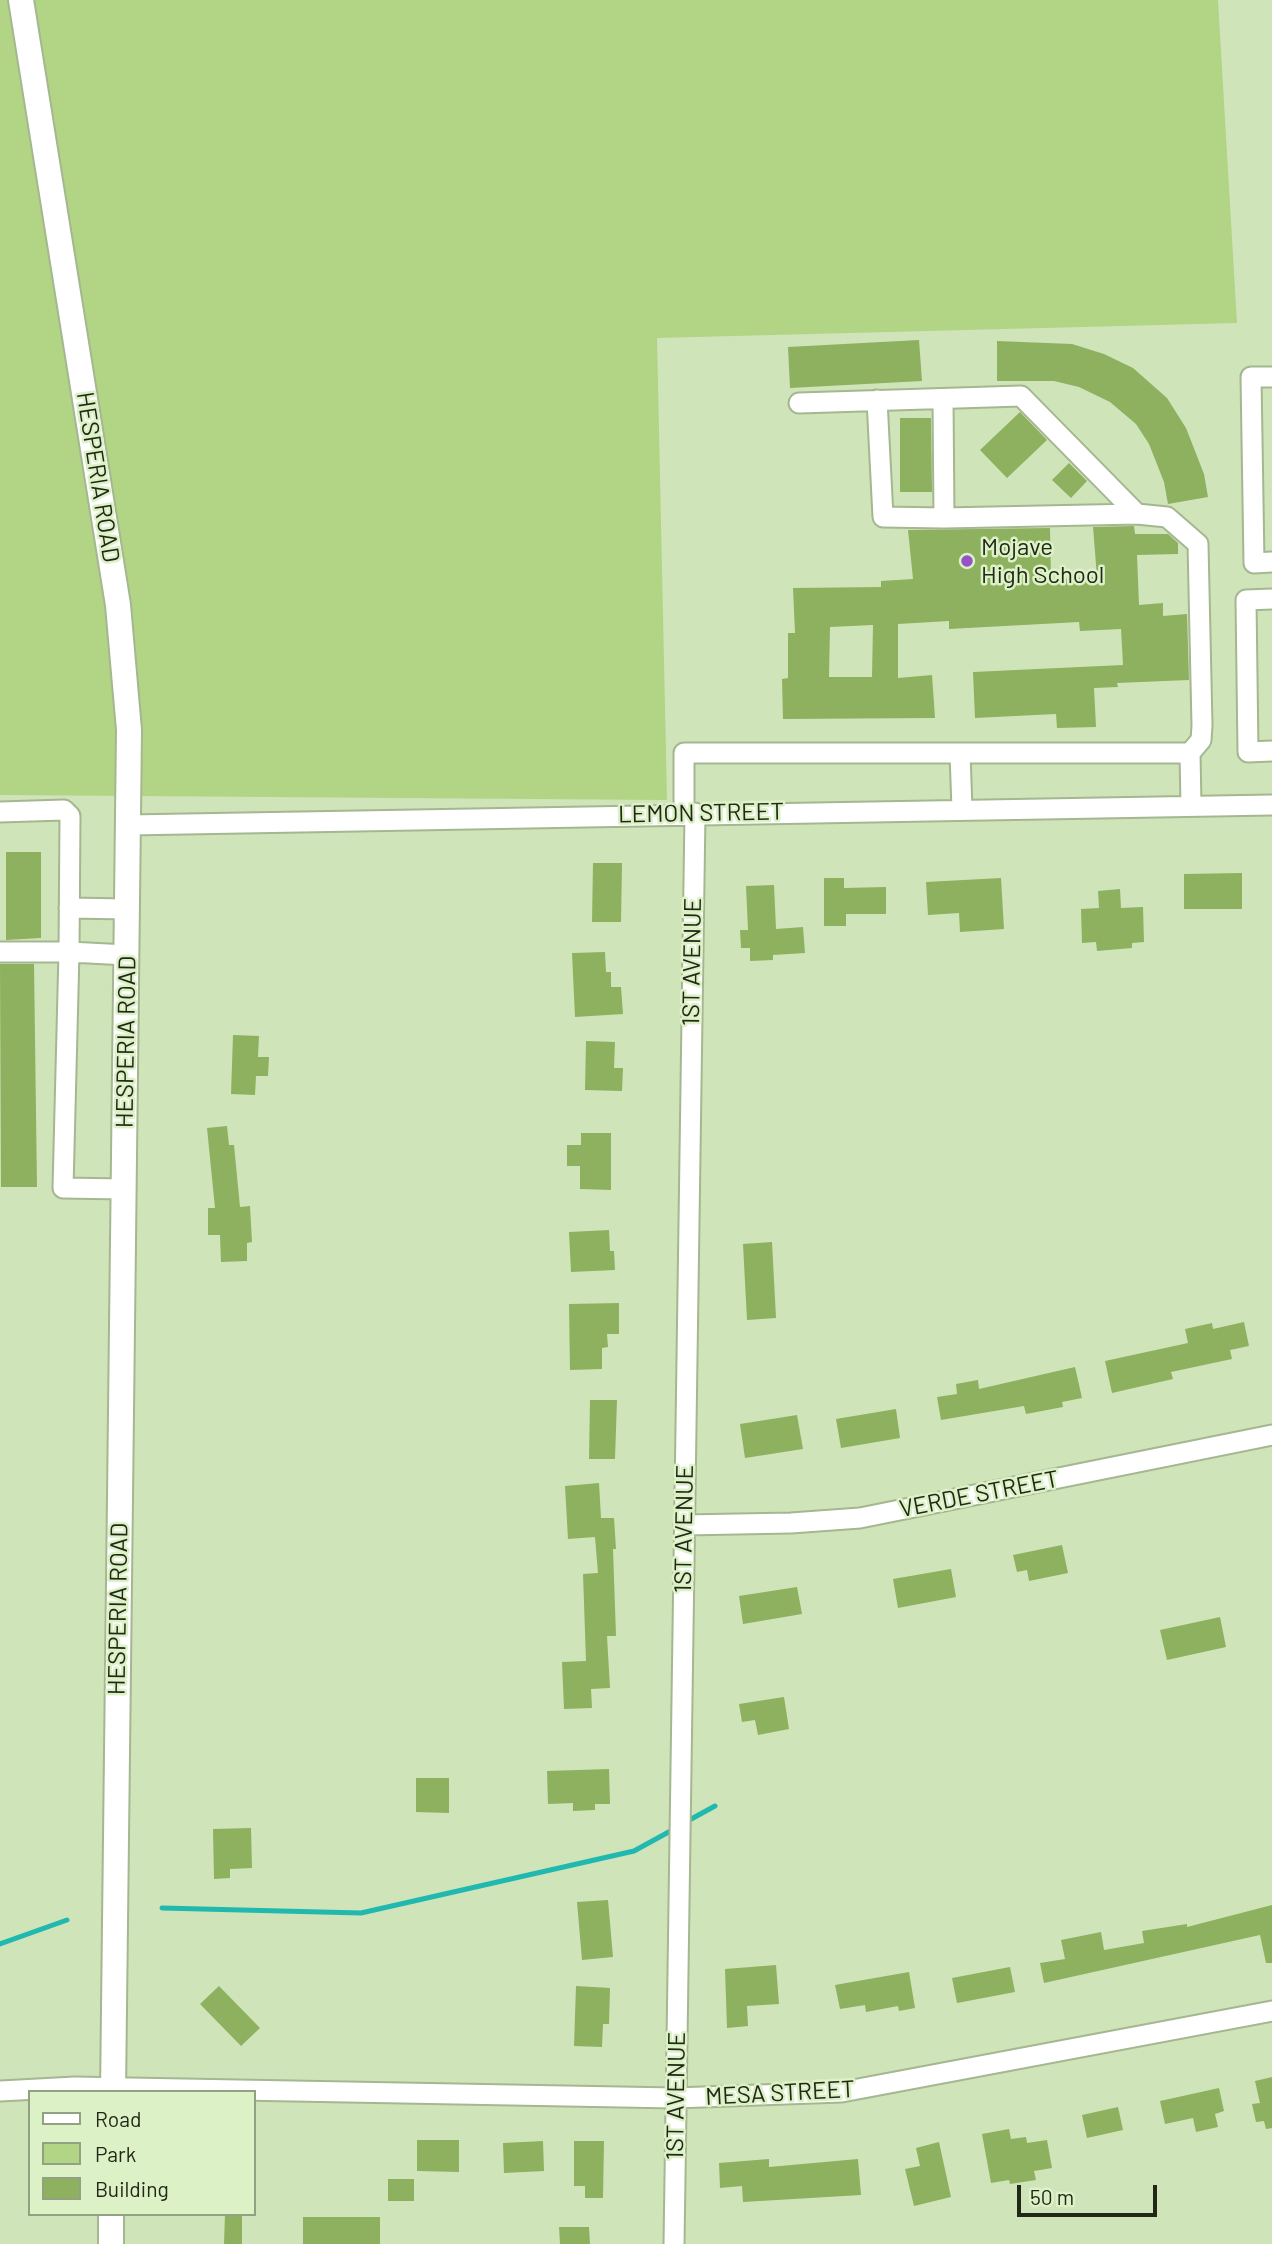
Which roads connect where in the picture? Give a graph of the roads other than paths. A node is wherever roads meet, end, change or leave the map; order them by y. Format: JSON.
{"nodes":[{"id":1,"x":21,"y":0,"type":"edge"},
{"id":2,"x":1272,"y":377,"type":"edge"},
{"id":3,"x":943,"y":398,"type":"junction"},
{"id":4,"x":877,"y":400,"type":"junction"},
{"id":5,"x":799,"y":402,"type":"dead end"},
{"id":6,"x":1272,"y":439,"type":"edge"},
{"id":7,"x":1252,"y":440,"type":"junction"},
{"id":8,"x":1262,"y":494,"type":"edge"},
{"id":9,"x":1137,"y":514,"type":"junction"},
{"id":10,"x":944,"y":518,"type":"junction"},
{"id":11,"x":1272,"y":562,"type":"edge"},
{"id":12,"x":1272,"y":599,"type":"edge"},
{"id":13,"x":1272,"y":751,"type":"edge"},
{"id":14,"x":960,"y":753,"type":"junction"},
{"id":15,"x":1190,"y":753,"type":"junction"},
{"id":16,"x":1272,"y":805,"type":"edge"},
{"id":17,"x":1191,"y":806,"type":"junction"},
{"id":18,"x":962,"y":809,"type":"junction"},
{"id":19,"x":0,"y":812,"type":"edge"},
{"id":20,"x":690,"y":813,"type":"junction"},
{"id":21,"x":129,"y":825,"type":"junction"},
{"id":22,"x":69,"y":908,"type":"junction"},
{"id":23,"x":128,"y":909,"type":"junction"},
{"id":24,"x":0,"y":952,"type":"edge"},
{"id":25,"x":69,"y":952,"type":"junction"},
{"id":26,"x":127,"y":955,"type":"junction"},
{"id":27,"x":124,"y":1189,"type":"junction"},
{"id":28,"x":1272,"y":1435,"type":"edge"},
{"id":29,"x":684,"y":1525,"type":"junction"},
{"id":30,"x":1272,"y":2011,"type":"edge"},
{"id":31,"x":113,"y":2090,"type":"edge"},
{"id":32,"x":0,"y":2091,"type":"edge"},
{"id":33,"x":28,"y":2091,"type":"edge"},
{"id":34,"x":256,"y":2092,"type":"edge"},
{"id":35,"x":676,"y":2098,"type":"junction"},
{"id":36,"x":111,"y":2216,"type":"edge"},
{"id":37,"x":111,"y":2244,"type":"edge"},
{"id":38,"x":674,"y":2244,"type":"edge"}],
"edges":[{"from":1,"to":21,"type":"main road","name":"HESPERIA ROAD"},
{"from":2,"to":7,"type":"street"},
{"from":3,"to":4,"type":"street"},
{"from":3,"to":9,"type":"street"},
{"from":3,"to":10,"type":"street"},
{"from":4,"to":5,"type":"street"},
{"from":4,"to":10,"type":"street"},
{"from":6,"to":7,"type":"street"},
{"from":7,"to":8,"type":"street"},
{"from":8,"to":11,"type":"street"},
{"from":9,"to":10,"type":"street"},
{"from":9,"to":15,"type":"street"},
{"from":12,"to":13,"type":"street"},
{"from":14,"to":15,"type":"street"},
{"from":14,"to":18,"type":"street"},
{"from":14,"to":20,"type":"street","name":"1ST AVENUE"},
{"from":15,"to":17,"type":"street"},
{"from":16,"to":17,"type":"street","name":"LEMON STREET"},
{"from":17,"to":18,"type":"street","name":"LEMON STREET"},
{"from":18,"to":20,"type":"street","name":"LEMON STREET"},
{"from":19,"to":22,"type":"street"},
{"from":20,"to":21,"type":"street","name":"LEMON STREET"},
{"from":20,"to":29,"type":"street","name":"1ST AVENUE"},
{"from":21,"to":23,"type":"main road","name":"HESPERIA ROAD"},
{"from":22,"to":23,"type":"street"},
{"from":22,"to":25,"type":"street"},
{"from":23,"to":26,"type":"main road","name":"HESPERIA ROAD"},
{"from":24,"to":25,"type":"street"},
{"from":25,"to":26,"type":"street"},
{"from":25,"to":27,"type":"street"},
{"from":26,"to":27,"type":"main road","name":"HESPERIA ROAD"},
{"from":27,"to":31,"type":"main road","name":"HESPERIA ROAD"},
{"from":28,"to":29,"type":"street","name":"VERDE STREET"},
{"from":29,"to":35,"type":"street","name":"1ST AVENUE"},
{"from":30,"to":35,"type":"street","name":"MESA STREET"},
{"from":32,"to":33,"type":"street","name":"MESA STREET"},
{"from":34,"to":35,"type":"street","name":"MESA STREET"},
{"from":35,"to":38,"type":"street","name":"1ST AVENUE"},
{"from":36,"to":37,"type":"main road"}]}
